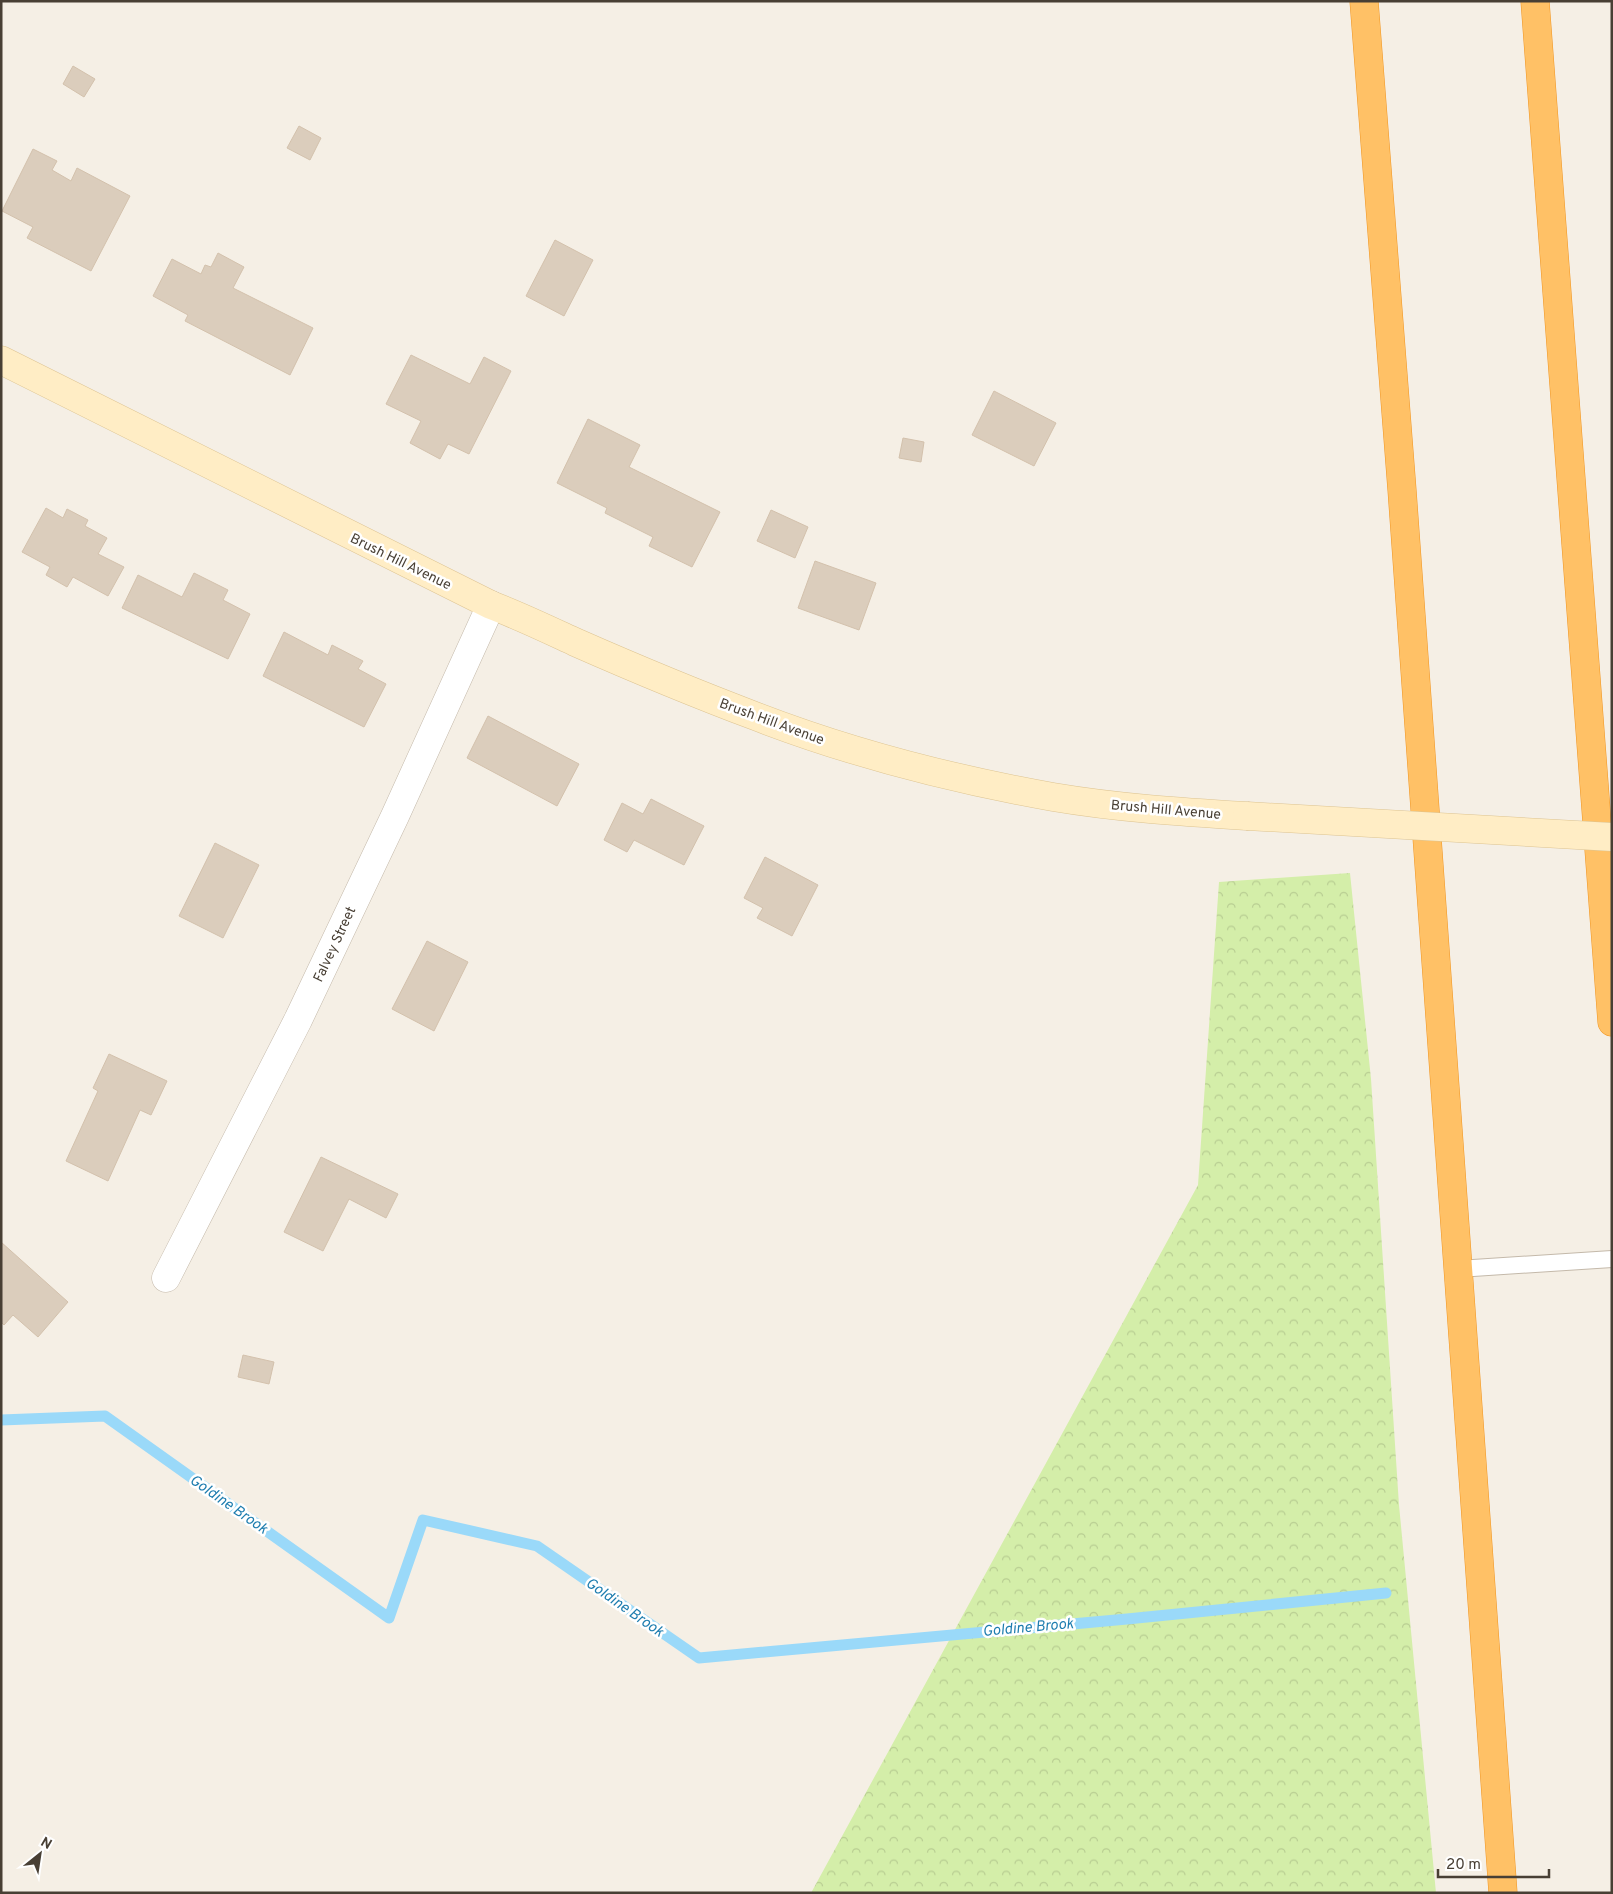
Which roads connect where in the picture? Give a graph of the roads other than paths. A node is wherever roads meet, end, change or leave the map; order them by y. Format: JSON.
{"nodes":[{"id":1,"x":1364,"y":1,"type":"edge"},
{"id":2,"x":1535,"y":1,"type":"edge"},
{"id":3,"x":1,"y":360,"type":"edge"},
{"id":4,"x":491,"y":605,"type":"junction"},
{"id":5,"x":1612,"y":837,"type":"edge"},
{"id":6,"x":1612,"y":1022,"type":"edge"},
{"id":7,"x":1612,"y":1259,"type":"edge"},
{"id":8,"x":1458,"y":1268,"type":"junction"},
{"id":9,"x":166,"y":1278,"type":"dead end"},
{"id":10,"x":1503,"y":1893,"type":"edge"}],
"edges":[{"from":1,"to":8,"type":"highway"},
{"from":2,"to":6,"type":"highway"},
{"from":3,"to":4,"type":"street","name":"Brush Hill Avenue"},
{"from":4,"to":5,"type":"street","name":"Brush Hill Avenue","bridge":true},
{"from":4,"to":9,"type":"street","name":"Falvey Street"},
{"from":7,"to":8,"type":"lane"},
{"from":8,"to":10,"type":"highway"}]}
